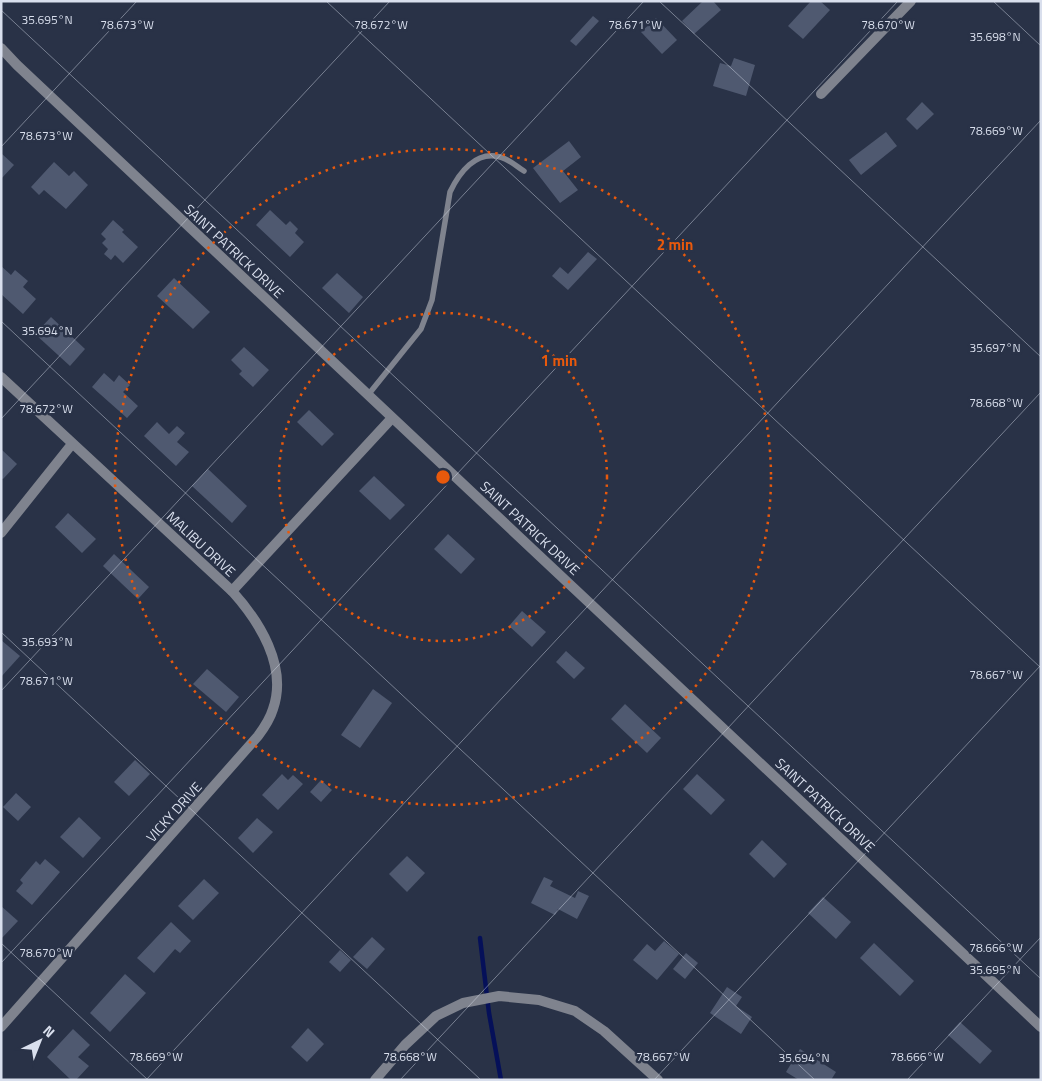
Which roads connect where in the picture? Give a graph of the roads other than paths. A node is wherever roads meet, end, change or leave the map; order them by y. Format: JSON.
{"nodes":[{"id":1,"x":911,"y":1,"type":"edge"},
{"id":2,"x":1,"y":48,"type":"edge"},
{"id":3,"x":821,"y":94,"type":"dead end"},
{"id":4,"x":524,"y":171,"type":"dead end"},
{"id":5,"x":1,"y":377,"type":"edge"},
{"id":6,"x":368,"y":395,"type":"junction"},
{"id":7,"x":392,"y":418,"type":"junction"},
{"id":8,"x":72,"y":444,"type":"junction"},
{"id":9,"x":1,"y":533,"type":"edge"},
{"id":10,"x":232,"y":590,"type":"junction"},
{"id":11,"x":1041,"y":1026,"type":"edge"},
{"id":12,"x":1,"y":1028,"type":"edge"},
{"id":13,"x":375,"y":1080,"type":"edge"},
{"id":14,"x":658,"y":1080,"type":"edge"}],
"edges":[{"from":1,"to":3,"type":"street"},
{"from":2,"to":6,"type":"street","name":"SAINT PATRICK DRIVE"},
{"from":4,"to":6,"type":"lane"},
{"from":5,"to":8,"type":"street","name":"MALIBU DRIVE"},
{"from":6,"to":7,"type":"street","name":"SAINT PATRICK DRIVE"},
{"from":7,"to":10,"type":"street","name":"MALIBU DRIVE"},
{"from":7,"to":11,"type":"street","name":"SAINT PATRICK DRIVE"},
{"from":8,"to":9,"type":"street"},
{"from":8,"to":10,"type":"street","name":"MALIBU DRIVE"},
{"from":10,"to":12,"type":"street","name":"VICKY DRIVE"},
{"from":13,"to":14,"type":"street"}]}
